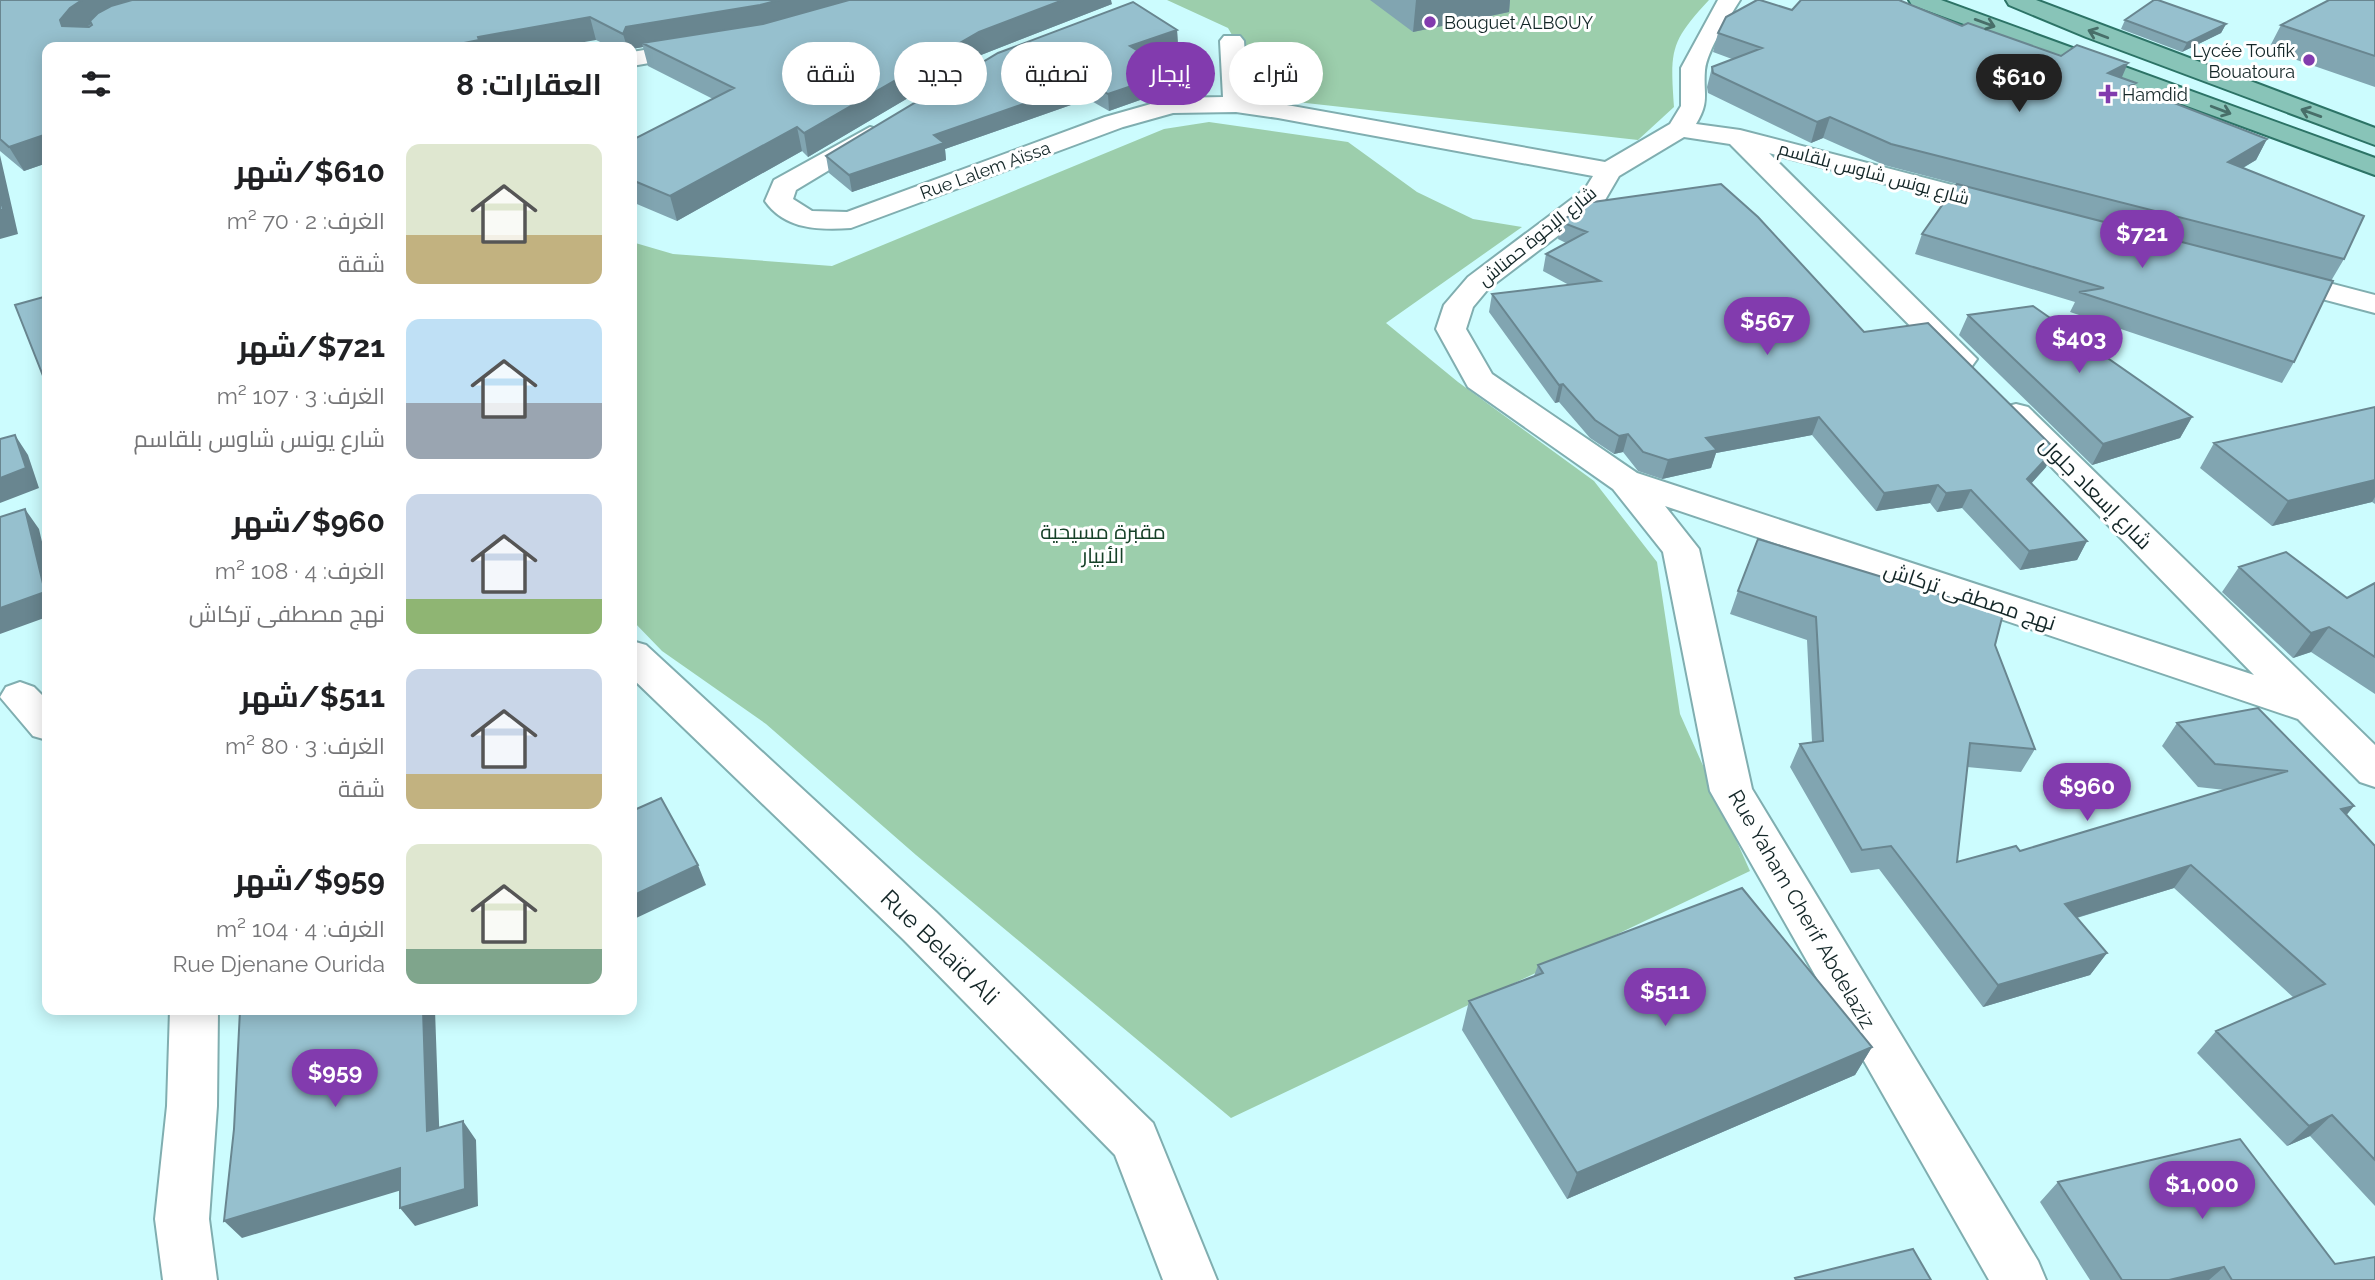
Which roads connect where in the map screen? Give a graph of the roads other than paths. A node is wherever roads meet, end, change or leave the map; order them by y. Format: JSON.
{"nodes":[{"id":1,"x":1729,"y":0,"type":"edge"},
{"id":2,"x":1920,"y":0,"type":"edge"},
{"id":3,"x":2017,"y":0,"type":"edge"},
{"id":4,"x":715,"y":46,"type":"edge"},
{"id":5,"x":637,"y":58,"type":"edge"},
{"id":6,"x":1229,"y":104,"type":"edge"},
{"id":7,"x":1242,"y":105,"type":"edge"},
{"id":8,"x":887,"y":124,"type":"edge"},
{"id":9,"x":1680,"y":129,"type":"junction"},
{"id":10,"x":2375,"y":137,"type":"edge"},
{"id":11,"x":1738,"y":138,"type":"junction"},
{"id":12,"x":2375,"y":167,"type":"edge"},
{"id":13,"x":1609,"y":171,"type":"junction"},
{"id":14,"x":2030,"y":214,"type":"edge"},
{"id":15,"x":2256,"y":273,"type":"edge"},
{"id":16,"x":2375,"y":304,"type":"edge"},
{"id":17,"x":1625,"y":481,"type":"junction"},
{"id":18,"x":637,"y":660,"type":"edge"},
{"id":19,"x":2315,"y":710,"type":"junction"},
{"id":20,"x":2375,"y":771,"type":"edge"},
{"id":21,"x":194,"y":1015,"type":"edge"},
{"id":22,"x":190,"y":1280,"type":"edge"},
{"id":23,"x":1190,"y":1280,"type":"edge"},
{"id":24,"x":2019,"y":1280,"type":"edge"}],
"edges":[{"from":1,"to":9,"type":"street"},
{"from":2,"to":12,"type":"main road","one_way":true},
{"from":10,"to":3,"type":"main road","one_way":true},
{"from":4,"to":5,"type":"street"},
{"from":6,"to":8,"type":"street","name":"Rue Lalem Aïssa"},
{"from":7,"to":13,"type":"street","name":"Rue Lalem Aïssa"},
{"from":9,"to":11,"type":"street"},
{"from":9,"to":13,"type":"street","name":"شارع الإخوة حمناش"},
{"from":11,"to":14,"type":"street","name":"شارع يونس شاوس بلقاسم"},
{"from":11,"to":19,"type":"street","name":"شارع إسعاد جلول"},
{"from":13,"to":17,"type":"street","name":"شارع الإخوة حمناش"},
{"from":15,"to":16,"type":"street"},
{"from":17,"to":19,"type":"street","name":"نهج مصطفى تركاش"},
{"from":17,"to":24,"type":"street","name":"Rue Yaham Cherif Abdelaziz"},
{"from":18,"to":23,"type":"street","name":"Rue Belaïd Ali"},
{"from":19,"to":20,"type":"street","name":"شارع إسعاد جلول"},
{"from":21,"to":22,"type":"street"}]}
